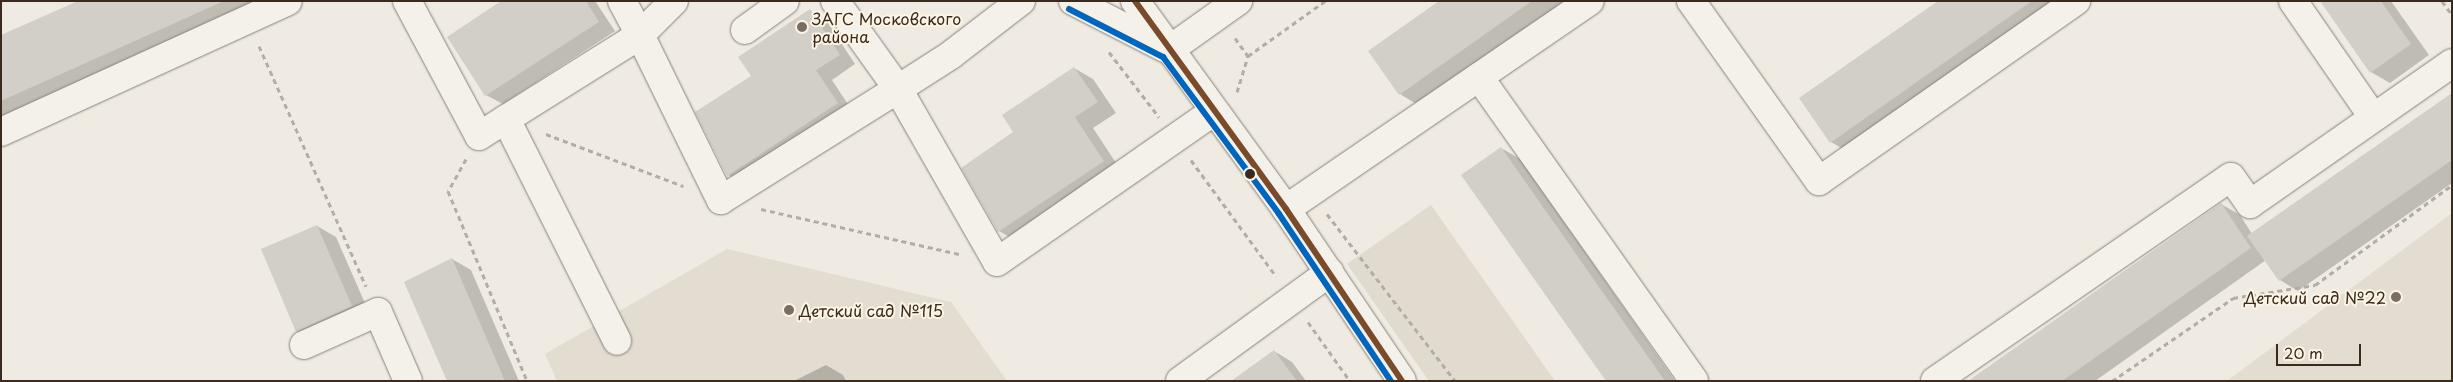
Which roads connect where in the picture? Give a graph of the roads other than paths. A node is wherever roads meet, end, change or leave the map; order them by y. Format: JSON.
{"nodes":[{"id":1,"x":288,"y":1,"type":"edge"},
{"id":2,"x":407,"y":1,"type":"edge"},
{"id":3,"x":622,"y":1,"type":"edge"},
{"id":4,"x":674,"y":1,"type":"edge"},
{"id":5,"x":785,"y":1,"type":"edge"},
{"id":6,"x":835,"y":1,"type":"edge"},
{"id":7,"x":1020,"y":1,"type":"edge"},
{"id":8,"x":1073,"y":1,"type":"edge"},
{"id":9,"x":1135,"y":1,"type":"edge"},
{"id":10,"x":1238,"y":1,"type":"edge"},
{"id":11,"x":1590,"y":1,"type":"edge"},
{"id":12,"x":1692,"y":1,"type":"edge"},
{"id":13,"x":2076,"y":1,"type":"edge"},
{"id":14,"x":2293,"y":1,"type":"edge"},
{"id":15,"x":745,"y":30,"type":"dead end"},
{"id":16,"x":640,"y":35,"type":"junction"},
{"id":17,"x":1169,"y":50,"type":"junction"},
{"id":18,"x":2452,"y":63,"type":"edge"},
{"id":19,"x":1479,"y":77,"type":"junction"},
{"id":20,"x":898,"y":88,"type":"junction"},
{"id":21,"x":1213,"y":112,"type":"junction"},
{"id":22,"x":2373,"y":117,"type":"junction"},
{"id":23,"x":506,"y":119,"type":"junction"},
{"id":24,"x":1,"y":132,"type":"edge"},
{"id":25,"x":1286,"y":209,"type":"junction"},
{"id":26,"x":1330,"y":272,"type":"junction"},
{"id":27,"x":617,"y":341,"type":"dead end"},
{"id":28,"x":304,"y":345,"type":"dead end"},
{"id":29,"x":408,"y":381,"type":"edge"},
{"id":30,"x":1180,"y":381,"type":"edge"},
{"id":31,"x":1402,"y":381,"type":"edge"},
{"id":32,"x":1694,"y":381,"type":"edge"},
{"id":33,"x":1935,"y":381,"type":"edge"}],
"edges":[{"from":1,"to":24,"type":"street"},
{"from":2,"to":23,"type":"street"},
{"from":3,"to":16,"type":"street"},
{"from":4,"to":16,"type":"street"},
{"from":5,"to":15,"type":"street"},
{"from":6,"to":20,"type":"street"},
{"from":7,"to":20,"type":"street"},
{"from":8,"to":17,"type":"street"},
{"from":9,"to":17,"type":"street"},
{"from":10,"to":17,"type":"street"},
{"from":11,"to":19,"type":"street"},
{"from":12,"to":13,"type":"street"},
{"from":14,"to":22,"type":"street"},
{"from":16,"to":20,"type":"street"},
{"from":16,"to":23,"type":"street"},
{"from":17,"to":21,"type":"street"},
{"from":18,"to":22,"type":"street"},
{"from":19,"to":25,"type":"street"},
{"from":19,"to":32,"type":"street"},
{"from":20,"to":21,"type":"street"},
{"from":21,"to":25,"type":"street"},
{"from":22,"to":33,"type":"street"},
{"from":23,"to":27,"type":"street"},
{"from":25,"to":26,"type":"street"},
{"from":26,"to":30,"type":"street"},
{"from":26,"to":31,"type":"street"},
{"from":28,"to":29,"type":"street"}]}
